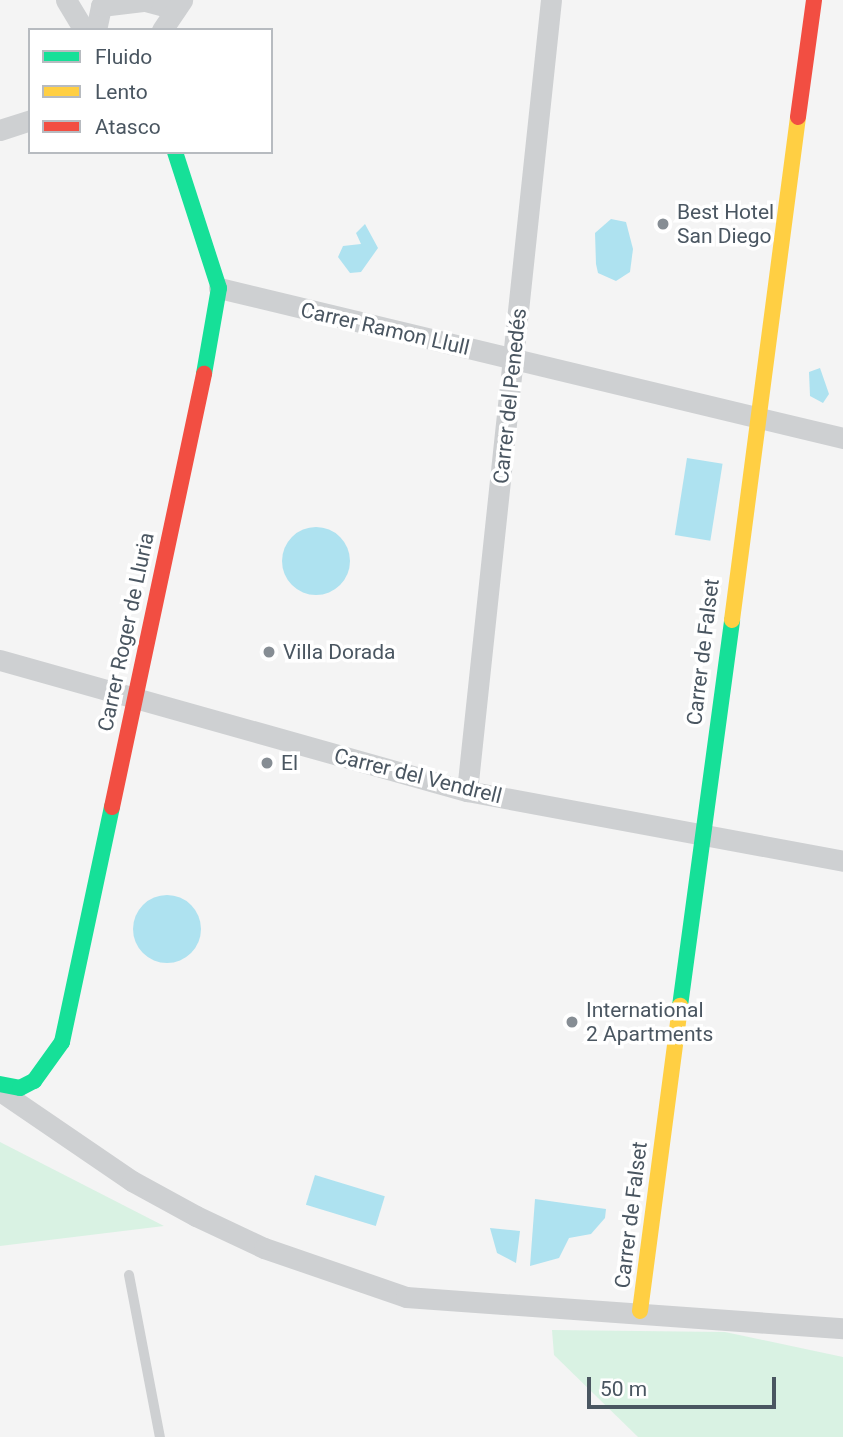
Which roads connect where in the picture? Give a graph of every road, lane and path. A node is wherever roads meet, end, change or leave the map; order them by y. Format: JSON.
{"nodes":[{"id":1,"x":66,"y":0,"type":"edge"},
{"id":2,"x":142,"y":0,"type":"edge"},
{"id":3,"x":551,"y":0,"type":"edge"},
{"id":4,"x":814,"y":0,"type":"edge"},
{"id":5,"x":179,"y":4,"type":"edge"},
{"id":6,"x":83,"y":28,"type":"edge"},
{"id":7,"x":96,"y":28,"type":"edge"},
{"id":8,"x":163,"y":28,"type":"edge"},
{"id":9,"x":28,"y":121,"type":"edge"},
{"id":10,"x":0,"y":130,"type":"edge"},
{"id":11,"x":176,"y":154,"type":"edge"},
{"id":12,"x":219,"y":288,"type":"junction"},
{"id":13,"x":514,"y":360,"type":"junction"},
{"id":14,"x":755,"y":421,"type":"junction"},
{"id":15,"x":843,"y":438,"type":"edge"},
{"id":16,"x":0,"y":660,"type":"edge"},
{"id":17,"x":132,"y":699,"type":"junction"},
{"id":18,"x":467,"y":791,"type":"junction"},
{"id":19,"x":701,"y":837,"type":"junction"},
{"id":20,"x":843,"y":861,"type":"edge"},
{"id":21,"x":0,"y":1084,"type":"edge"},
{"id":22,"x":0,"y":1091,"type":"edge"},
{"id":23,"x":129,"y":1275,"type":"dead end"},
{"id":24,"x":640,"y":1311,"type":"junction"},
{"id":25,"x":843,"y":1328,"type":"edge"},
{"id":26,"x":160,"y":1437,"type":"edge"}],
"edges":[{"from":1,"to":6,"type":"street"},
{"from":2,"to":5,"type":"street"},
{"from":2,"to":7,"type":"street"},
{"from":3,"to":13,"type":"street","name":"Carrer del Penedés"},
{"from":4,"to":14,"type":"street","name":"Carrer de Falset"},
{"from":5,"to":8,"type":"street"},
{"from":9,"to":10,"type":"street"},
{"from":11,"to":12,"type":"street","name":"Carrer Roger de Lluria"},
{"from":12,"to":13,"type":"street","name":"Carrer Ramon Llull"},
{"from":12,"to":17,"type":"street","name":"Carrer Roger de Lluria"},
{"from":13,"to":14,"type":"street","name":"Carrer Ramon Llull"},
{"from":13,"to":18,"type":"street","name":"Carrer del Penedés"},
{"from":14,"to":15,"type":"street","name":"Carrer Ramon Llull"},
{"from":14,"to":19,"type":"street","name":"Carrer de Falset"},
{"from":16,"to":17,"type":"street","name":"Carrer del Vendrell"},
{"from":17,"to":18,"type":"street","name":"Carrer del Vendrell"},
{"from":17,"to":21,"type":"street","name":"Carrer Roger de Lluria"},
{"from":18,"to":19,"type":"street","name":"Carrer del Vendrell"},
{"from":19,"to":20,"type":"street","name":"Carrer del Vendrell"},
{"from":19,"to":24,"type":"street","name":"Carrer de Falset"},
{"from":22,"to":24,"type":"street"},
{"from":23,"to":26,"type":"lane"},
{"from":24,"to":25,"type":"street"}]}
